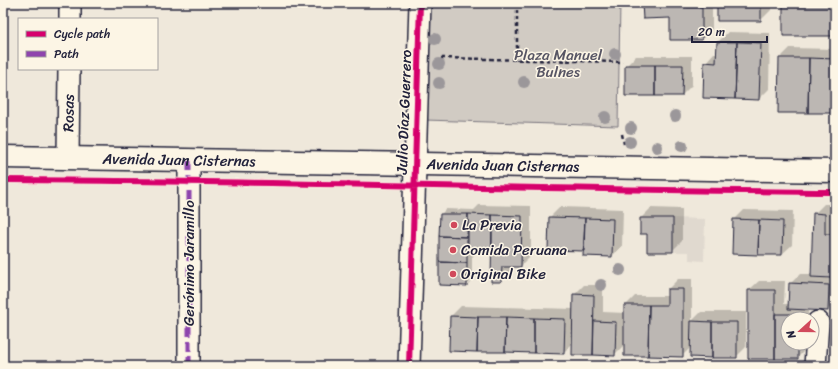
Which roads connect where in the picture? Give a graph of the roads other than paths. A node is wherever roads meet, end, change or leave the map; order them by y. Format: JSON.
{"nodes":[{"id":1,"x":70,"y":3,"type":"edge"},
{"id":2,"x":420,"y":3,"type":"edge"},
{"id":3,"x":70,"y":18,"type":"edge"},
{"id":4,"x":69,"y":70,"type":"edge"},
{"id":5,"x":3,"y":157,"type":"edge"},
{"id":6,"x":68,"y":157,"type":"junction"},
{"id":7,"x":190,"y":160,"type":"junction"},
{"id":8,"x":415,"y":163,"type":"junction"},
{"id":9,"x":835,"y":171,"type":"edge"},
{"id":10,"x":816,"y":351,"type":"edge"},
{"id":11,"x":189,"y":366,"type":"edge"},
{"id":12,"x":409,"y":366,"type":"edge"},
{"id":13,"x":815,"y":366,"type":"edge"}],
"edges":[{"from":1,"to":3,"type":"street"},
{"from":2,"to":8,"type":"street","name":"Julio Díaz Guerrero"},
{"from":4,"to":6,"type":"street","name":"Rosas"},
{"from":5,"to":6,"type":"main road","name":"Avenida Juan Cisternas"},
{"from":6,"to":7,"type":"main road","name":"Avenida Juan Cisternas"},
{"from":7,"to":8,"type":"main road","name":"Avenida Juan Cisternas"},
{"from":7,"to":11,"type":"street","name":"Gerónimo Jaramillo"},
{"from":8,"to":9,"type":"main road","name":"Avenida Juan Cisternas"},
{"from":8,"to":12,"type":"street","name":"Julio Díaz Guerrero"},
{"from":10,"to":13,"type":"street"}]}
